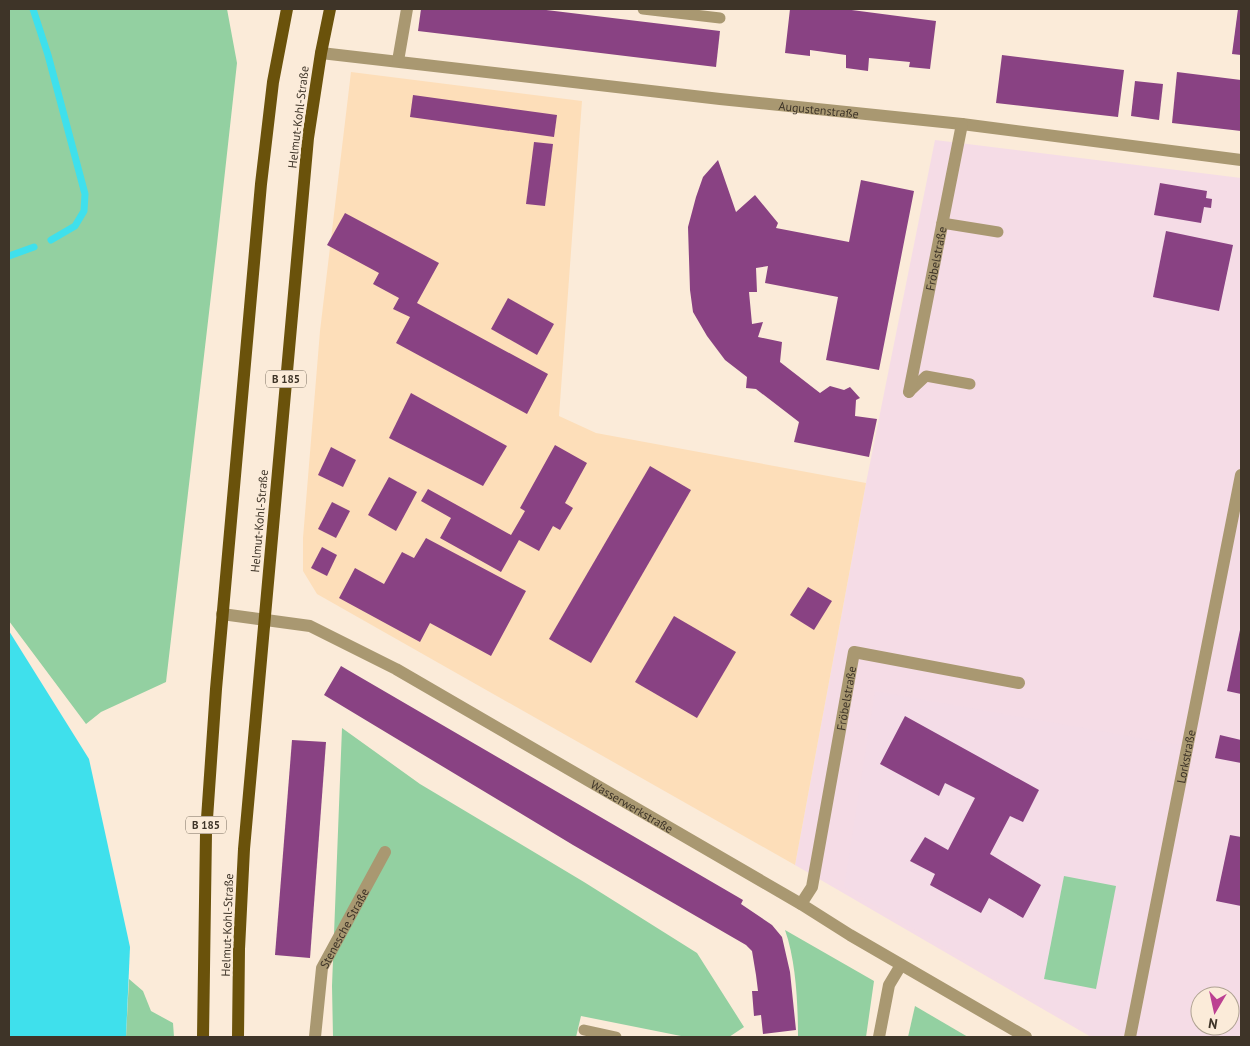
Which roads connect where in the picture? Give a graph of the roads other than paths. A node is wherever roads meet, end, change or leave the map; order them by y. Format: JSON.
{"nodes":[{"id":1,"x":287,"y":9,"type":"edge"},
{"id":2,"x":330,"y":9,"type":"edge"},
{"id":3,"x":407,"y":9,"type":"edge"},
{"id":4,"x":643,"y":9,"type":"edge"},
{"id":5,"x":720,"y":18,"type":"dead end"},
{"id":6,"x":321,"y":53,"type":"junction"},
{"id":7,"x":398,"y":61,"type":"junction"},
{"id":8,"x":962,"y":124,"type":"junction"},
{"id":9,"x":1241,"y":160,"type":"edge"},
{"id":10,"x":942,"y":223,"type":"junction"},
{"id":11,"x":998,"y":232,"type":"dead end"},
{"id":12,"x":970,"y":384,"type":"dead end"},
{"id":13,"x":909,"y":392,"type":"joint"},
{"id":14,"x":1241,"y":475,"type":"edge"},
{"id":15,"x":222,"y":614,"type":"junction"},
{"id":16,"x":264,"y":619,"type":"junction"},
{"id":17,"x":1018,"y":683,"type":"dead end"},
{"id":18,"x":385,"y":852,"type":"dead end"},
{"id":19,"x":801,"y":904,"type":"junction"},
{"id":20,"x":901,"y":965,"type":"junction"},
{"id":21,"x":584,"y":1030,"type":"dead end"},
{"id":22,"x":203,"y":1037,"type":"edge"},
{"id":23,"x":238,"y":1037,"type":"edge"},
{"id":24,"x":315,"y":1037,"type":"edge"},
{"id":25,"x":616,"y":1037,"type":"edge"},
{"id":26,"x":879,"y":1037,"type":"edge"},
{"id":27,"x":1026,"y":1037,"type":"edge"},
{"id":28,"x":1130,"y":1037,"type":"edge"}],
"edges":[{"from":1,"to":15,"type":"main road","name":"Helmut-Kohl-Straße","number":"B 185"},
{"from":2,"to":6,"type":"main road","name":"Helmut-Kohl-Straße","number":"B 185"},
{"from":3,"to":7,"type":"street"},
{"from":4,"to":5,"type":"lane"},
{"from":6,"to":7,"type":"street","name":"Augustenstraße"},
{"from":6,"to":16,"type":"main road","name":"Helmut-Kohl-Straße","number":"B 185"},
{"from":7,"to":8,"type":"street","name":"Augustenstraße"},
{"from":8,"to":9,"type":"street","name":"Augustenstraße"},
{"from":8,"to":10,"type":"street","name":"Fröbelstraße"},
{"from":10,"to":11,"type":"lane"},
{"from":10,"to":13,"type":"street","name":"Fröbelstraße"},
{"from":12,"to":13,"type":"lane"},
{"from":14,"to":28,"type":"street","name":"Lorkstraße"},
{"from":15,"to":16,"type":"street","name":"Wasserwerkstraße"},
{"from":15,"to":22,"type":"main road","name":"Helmut-Kohl-Straße","number":"B 185"},
{"from":16,"to":19,"type":"street","name":"Wasserwerkstraße"},
{"from":16,"to":23,"type":"main road","name":"Helmut-Kohl-Straße","number":"B 185"},
{"from":17,"to":19,"type":"street","name":"Fröbelstraße"},
{"from":18,"to":24,"type":"street","name":"Stenesche Straße"},
{"from":19,"to":20,"type":"street","name":"Wasserwerkstraße"},
{"from":20,"to":26,"type":"street"},
{"from":20,"to":27,"type":"street","name":"Wasserwerkstraße"},
{"from":21,"to":25,"type":"lane"}]}
